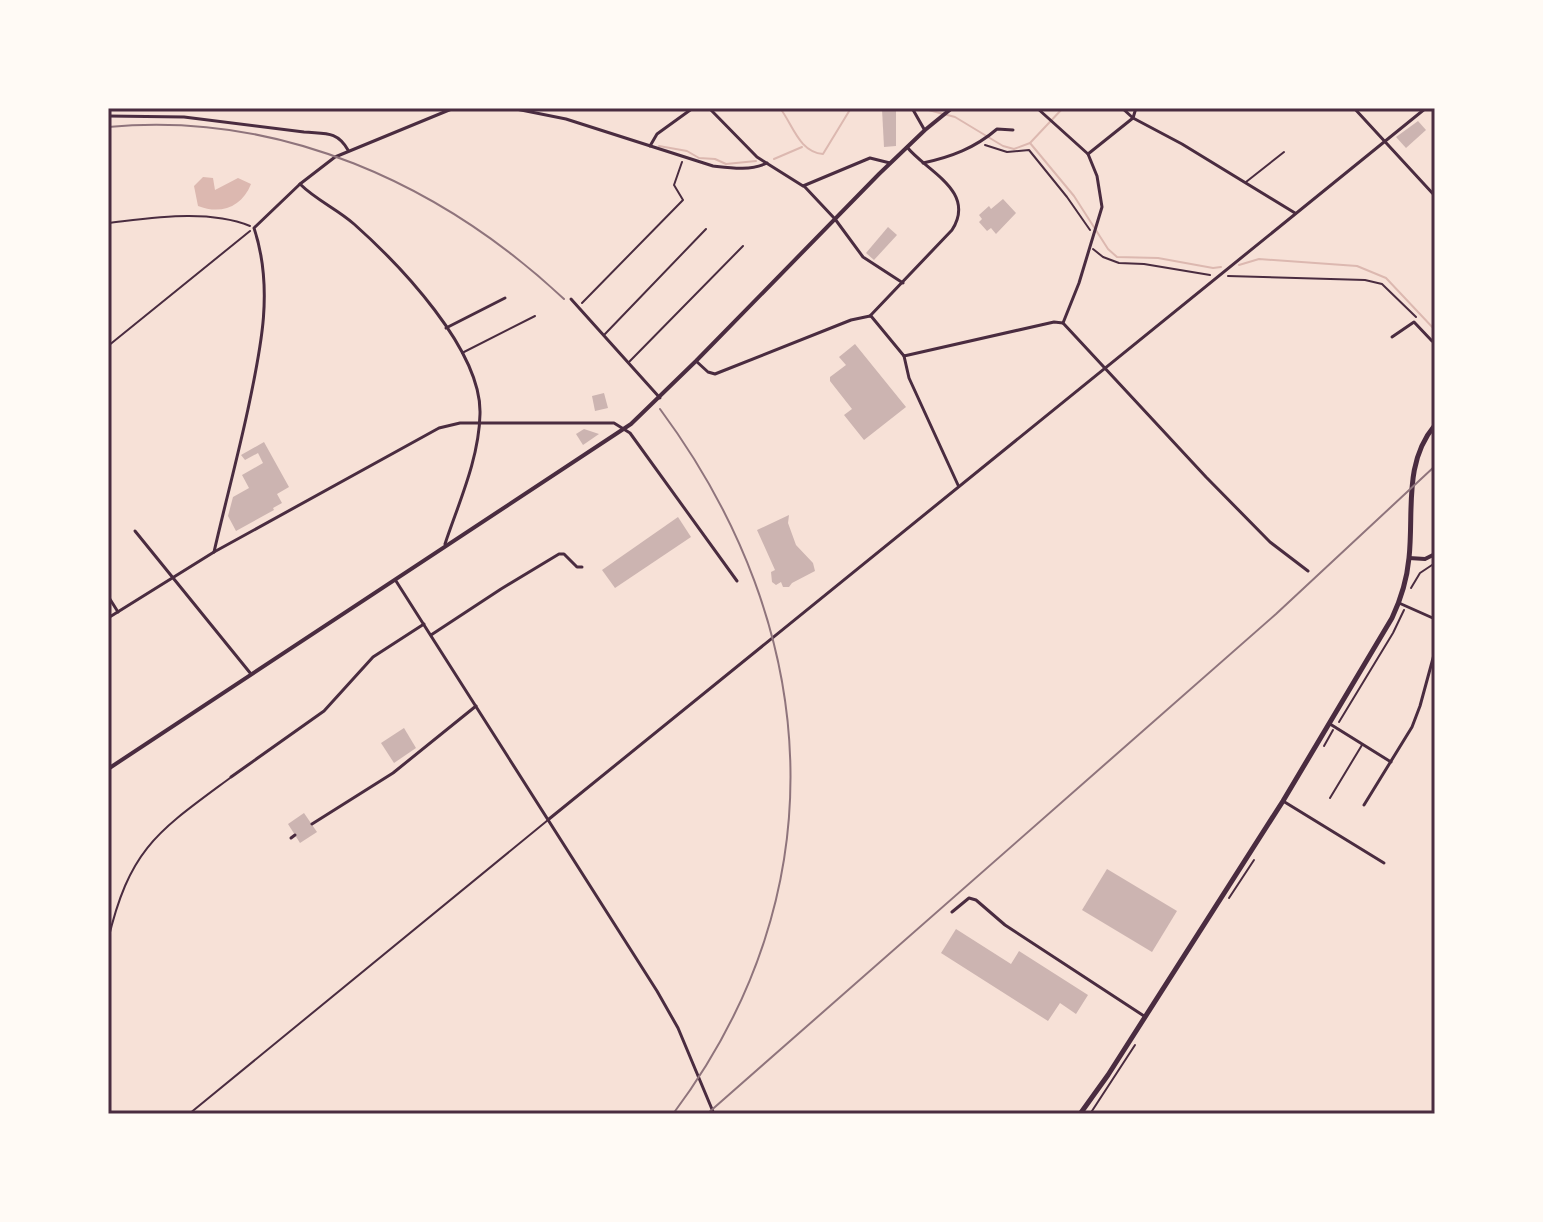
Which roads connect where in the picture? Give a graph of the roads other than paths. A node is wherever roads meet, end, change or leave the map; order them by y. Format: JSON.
{"nodes":[{"id":1,"x":454,"y":108,"type":"edge"},
{"id":2,"x":511,"y":108,"type":"edge"},
{"id":3,"x":693,"y":108,"type":"edge"},
{"id":4,"x":709,"y":108,"type":"edge"},
{"id":5,"x":1037,"y":108,"type":"edge"},
{"id":6,"x":1122,"y":108,"type":"edge"},
{"id":7,"x":1136,"y":108,"type":"edge"},
{"id":8,"x":1354,"y":108,"type":"edge"},
{"id":9,"x":1426,"y":108,"type":"edge"},
{"id":10,"x":912,"y":109,"type":"edge"},
{"id":11,"x":950,"y":109,"type":"edge"},
{"id":12,"x":108,"y":116,"type":"edge"},
{"id":13,"x":1133,"y":118,"type":"junction"},
{"id":14,"x":925,"y":130,"type":"junction"},
{"id":15,"x":1013,"y":130,"type":"dead end"},
{"id":16,"x":1384,"y":140,"type":"junction"},
{"id":17,"x":650,"y":146,"type":"junction"},
{"id":18,"x":907,"y":147,"type":"junction"},
{"id":19,"x":348,"y":150,"type":"junction"},
{"id":20,"x":1284,"y":152,"type":"dead end"},
{"id":21,"x":1088,"y":154,"type":"junction"},
{"id":22,"x":767,"y":163,"type":"junction"},
{"id":23,"x":890,"y":163,"type":"junction"},
{"id":24,"x":923,"y":163,"type":"junction"},
{"id":25,"x":1245,"y":182,"type":"junction"},
{"id":26,"x":300,"y":184,"type":"junction"},
{"id":27,"x":803,"y":186,"type":"junction"},
{"id":28,"x":1435,"y":196,"type":"edge"},
{"id":29,"x":1295,"y":213,"type":"junction"},
{"id":30,"x":835,"y":219,"type":"junction"},
{"id":31,"x":706,"y":229,"type":"dead end"},
{"id":32,"x":743,"y":246,"type":"dead end"},
{"id":33,"x":903,"y":283,"type":"junction"},
{"id":34,"x":505,"y":298,"type":"dead end"},
{"id":35,"x":571,"y":299,"type":"dead end"},
{"id":36,"x":535,"y":316,"type":"dead end"},
{"id":37,"x":870,"y":316,"type":"junction"},
{"id":38,"x":1063,"y":323,"type":"junction"},
{"id":39,"x":446,"y":328,"type":"junction"},
{"id":40,"x":605,"y":334,"type":"junction"},
{"id":41,"x":1392,"y":337,"type":"dead end"},
{"id":42,"x":1433,"y":340,"type":"edge"},
{"id":43,"x":462,"y":353,"type":"junction"},
{"id":44,"x":904,"y":356,"type":"junction"},
{"id":45,"x":696,"y":361,"type":"junction"},
{"id":46,"x":628,"y":363,"type":"junction"},
{"id":47,"x":1104,"y":367,"type":"junction"},
{"id":48,"x":660,"y":398,"type":"junction"},
{"id":49,"x":480,"y":423,"type":"junction"},
{"id":50,"x":1435,"y":425,"type":"edge"},
{"id":51,"x":625,"y":429,"type":"junction"},
{"id":52,"x":958,"y":486,"type":"junction"},
{"id":53,"x":135,"y":531,"type":"dead end"},
{"id":54,"x":444,"y":549,"type":"junction"},
{"id":55,"x":214,"y":552,"type":"junction"},
{"id":56,"x":1435,"y":554,"type":"edge"},
{"id":57,"x":1409,"y":558,"type":"junction"},
{"id":58,"x":1429,"y":558,"type":"junction"},
{"id":59,"x":1434,"y":564,"type":"edge"},
{"id":60,"x":582,"y":567,"type":"dead end"},
{"id":61,"x":1308,"y":571,"type":"dead end"},
{"id":62,"x":173,"y":575,"type":"junction"},
{"id":63,"x":396,"y":581,"type":"junction"},
{"id":64,"x":737,"y":581,"type":"dead end"},
{"id":65,"x":108,"y":596,"type":"edge"},
{"id":66,"x":1399,"y":603,"type":"junction"},
{"id":67,"x":118,"y":612,"type":"junction"},
{"id":68,"x":108,"y":618,"type":"edge"},
{"id":69,"x":1435,"y":619,"type":"edge"},
{"id":70,"x":424,"y":624,"type":"junction"},
{"id":71,"x":431,"y":635,"type":"junction"},
{"id":72,"x":1435,"y":651,"type":"edge"},
{"id":73,"x":252,"y":675,"type":"junction"},
{"id":74,"x":476,"y":706,"type":"junction"},
{"id":75,"x":1330,"y":724,"type":"junction"},
{"id":76,"x":1362,"y":744,"type":"junction"},
{"id":77,"x":1391,"y":762,"type":"junction"},
{"id":78,"x":108,"y":769,"type":"edge"},
{"id":79,"x":231,"y":777,"type":"joint"},
{"id":80,"x":1330,"y":798,"type":"dead end"},
{"id":81,"x":1283,"y":801,"type":"junction"},
{"id":82,"x":1364,"y":805,"type":"dead end"},
{"id":83,"x":549,"y":819,"type":"junction"},
{"id":84,"x":312,"y":824,"type":"dead end"},
{"id":85,"x":1384,"y":863,"type":"dead end"},
{"id":86,"x":952,"y":912,"type":"dead end"},
{"id":87,"x":108,"y":940,"type":"edge"},
{"id":88,"x":1144,"y":1016,"type":"junction"},
{"id":89,"x":189,"y":1114,"type":"edge"},
{"id":90,"x":714,"y":1114,"type":"edge"},
{"id":91,"x":1080,"y":1114,"type":"edge"}],
"edges":[{"from":1,"to":19,"type":"street"},
{"from":2,"to":17,"type":"street"},
{"from":3,"to":17,"type":"street"},
{"from":4,"to":22,"type":"street"},
{"from":5,"to":21,"type":"street"},
{"from":6,"to":13,"type":"street"},
{"from":7,"to":13,"type":"street"},
{"from":8,"to":16,"type":"street"},
{"from":9,"to":16,"type":"street"},
{"from":10,"to":14,"type":"street"},
{"from":11,"to":14,"type":"street"},
{"from":12,"to":19,"type":"street"},
{"from":13,"to":21,"type":"street"},
{"from":13,"to":25,"type":"street"},
{"from":14,"to":18,"type":"street"},
{"from":15,"to":24,"type":"street"},
{"from":16,"to":28,"type":"street"},
{"from":16,"to":29,"type":"street"},
{"from":17,"to":22,"type":"street"},
{"from":18,"to":23,"type":"street"},
{"from":18,"to":24,"type":"street"},
{"from":19,"to":26,"type":"street"},
{"from":20,"to":25,"type":"lane"},
{"from":21,"to":38,"type":"street"},
{"from":22,"to":27,"type":"street"},
{"from":23,"to":27,"type":"street"},
{"from":23,"to":30,"type":"street"},
{"from":24,"to":33,"type":"street"},
{"from":25,"to":29,"type":"street"},
{"from":26,"to":39,"type":"street"},
{"from":26,"to":55,"type":"street"},
{"from":27,"to":30,"type":"street"},
{"from":29,"to":47,"type":"street"},
{"from":30,"to":33,"type":"street"},
{"from":30,"to":45,"type":"street"},
{"from":31,"to":40,"type":"lane"},
{"from":32,"to":46,"type":"lane"},
{"from":33,"to":37,"type":"street"},
{"from":34,"to":39,"type":"street"},
{"from":35,"to":40,"type":"street"},
{"from":36,"to":43,"type":"lane"},
{"from":37,"to":44,"type":"street"},
{"from":37,"to":45,"type":"street"},
{"from":38,"to":44,"type":"street"},
{"from":38,"to":47,"type":"street"},
{"from":39,"to":43,"type":"street"},
{"from":40,"to":46,"type":"street"},
{"from":41,"to":42,"type":"street"},
{"from":43,"to":49,"type":"street"},
{"from":44,"to":52,"type":"street"},
{"from":45,"to":48,"type":"street"},
{"from":46,"to":48,"type":"street"},
{"from":47,"to":52,"type":"street"},
{"from":47,"to":61,"type":"street"},
{"from":48,"to":51,"type":"street"},
{"from":49,"to":51,"type":"street"},
{"from":49,"to":54,"type":"street"},
{"from":49,"to":55,"type":"street"},
{"from":50,"to":57,"type":"main road"},
{"from":51,"to":54,"type":"street"},
{"from":51,"to":64,"type":"street"},
{"from":52,"to":83,"type":"street"},
{"from":53,"to":62,"type":"street"},
{"from":54,"to":63,"type":"street"},
{"from":55,"to":62,"type":"street"},
{"from":56,"to":58,"type":"street"},
{"from":57,"to":58,"type":"street"},
{"from":57,"to":66,"type":"main road"},
{"from":58,"to":59,"type":"lane"},
{"from":60,"to":71,"type":"street"},
{"from":62,"to":67,"type":"street"},
{"from":62,"to":73,"type":"street"},
{"from":63,"to":70,"type":"street"},
{"from":63,"to":73,"type":"street"},
{"from":65,"to":67,"type":"street"},
{"from":66,"to":69,"type":"street"},
{"from":66,"to":75,"type":"main road"},
{"from":67,"to":68,"type":"street"},
{"from":70,"to":71,"type":"street"},
{"from":70,"to":79,"type":"street"},
{"from":71,"to":74,"type":"street"},
{"from":72,"to":77,"type":"street"},
{"from":73,"to":78,"type":"street"},
{"from":74,"to":83,"type":"street"},
{"from":74,"to":84,"type":"street"},
{"from":75,"to":76,"type":"street"},
{"from":75,"to":81,"type":"main road"},
{"from":76,"to":77,"type":"street"},
{"from":76,"to":80,"type":"lane"},
{"from":77,"to":82,"type":"street"},
{"from":79,"to":87,"type":"lane"},
{"from":81,"to":85,"type":"street"},
{"from":81,"to":88,"type":"main road"},
{"from":83,"to":89,"type":"lane"},
{"from":83,"to":90,"type":"street"},
{"from":86,"to":88,"type":"street"},
{"from":88,"to":91,"type":"main road"}]}
